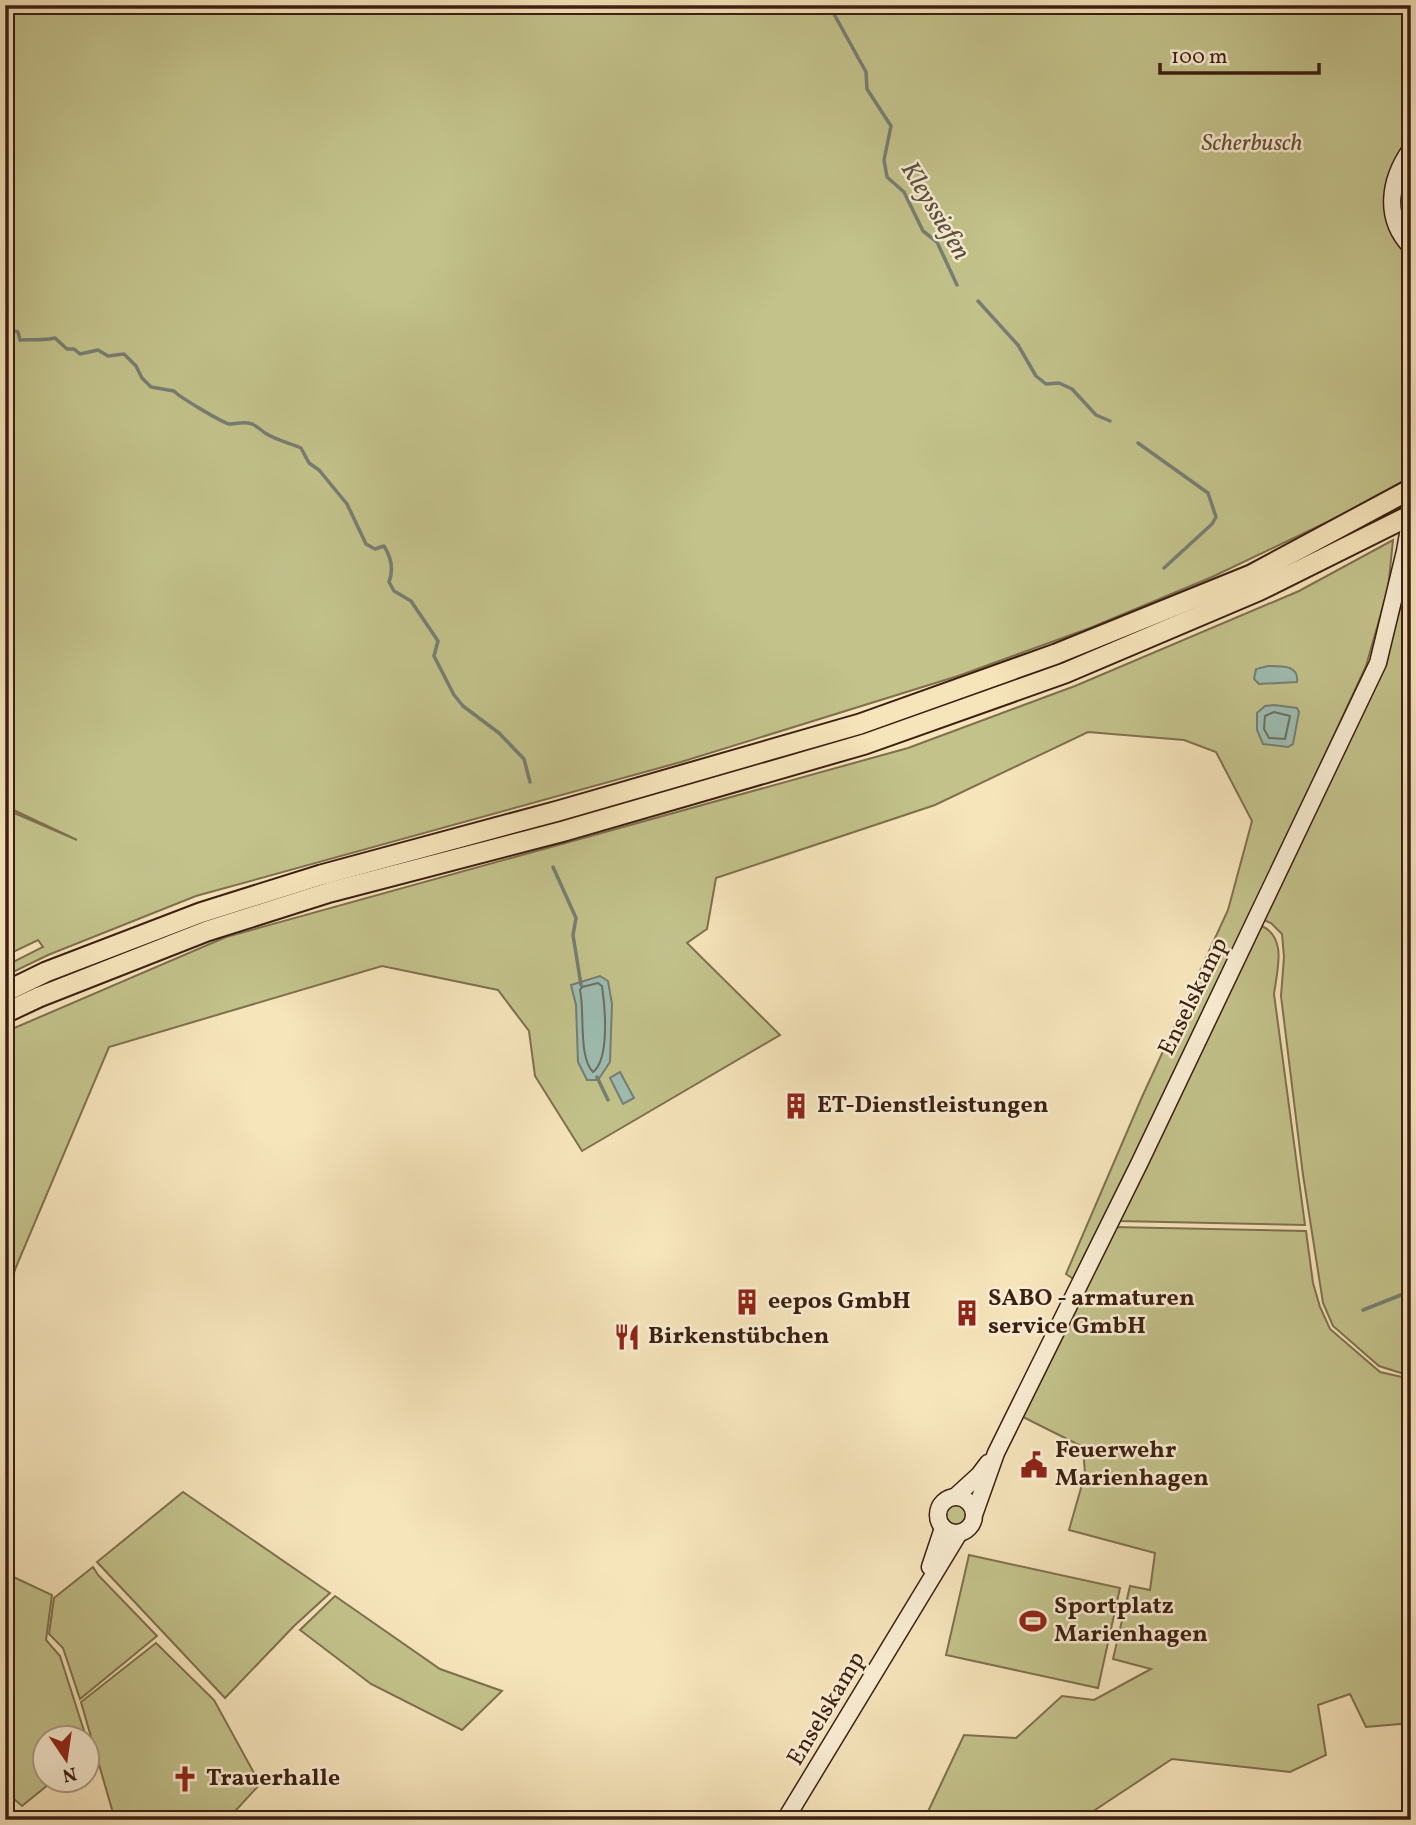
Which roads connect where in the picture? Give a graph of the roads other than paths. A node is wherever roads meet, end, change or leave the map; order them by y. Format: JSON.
{"nodes":[{"id":1,"x":1411,"y":149,"type":"edge"},
{"id":2,"x":1411,"y":247,"type":"edge"},
{"id":3,"x":1411,"y":489,"type":"edge"},
{"id":4,"x":1411,"y":516,"type":"edge"},
{"id":5,"x":5,"y":992,"type":"edge"},
{"id":6,"x":5,"y":1013,"type":"edge"},
{"id":7,"x":996,"y":1453,"type":"junction"},
{"id":8,"x":956,"y":1496,"type":"junction"},
{"id":9,"x":975,"y":1512,"type":"junction"},
{"id":10,"x":943,"y":1528,"type":"junction"},
{"id":11,"x":959,"y":1533,"type":"junction"},
{"id":12,"x":906,"y":1620,"type":"junction"},
{"id":13,"x":785,"y":1820,"type":"edge"}],
"edges":[{"from":1,"to":2,"type":"main road"},
{"from":3,"to":5,"type":"highway"},
{"from":4,"to":6,"type":"highway"},
{"from":4,"to":7,"type":"main road","name":"Enselskamp"},
{"from":7,"to":8,"type":"main road","name":"Enselskamp"},
{"from":7,"to":9,"type":"main road","name":"Enselskamp"},
{"from":8,"to":9,"type":"main road"},
{"from":8,"to":10,"type":"main road","name":"Enselskamp"},
{"from":9,"to":11,"type":"main road","name":"Enselskamp"},
{"from":10,"to":11,"type":"main road"},
{"from":10,"to":12,"type":"main road","name":"Enselskamp"},
{"from":11,"to":12,"type":"main road","name":"Enselskamp"},
{"from":12,"to":13,"type":"main road","name":"Enselskamp"}]}
